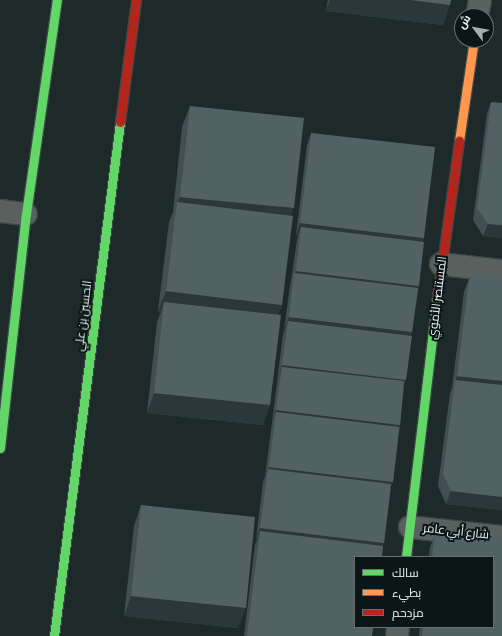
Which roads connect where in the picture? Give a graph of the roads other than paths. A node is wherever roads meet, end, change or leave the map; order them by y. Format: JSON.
{"nodes":[{"id":1,"x":57,"y":0,"type":"edge"},
{"id":2,"x":136,"y":0,"type":"edge"},
{"id":3,"x":473,"y":48,"type":"edge"},
{"id":4,"x":0,"y":211,"type":"edge"},
{"id":5,"x":26,"y":214,"type":"junction"},
{"id":6,"x":442,"y":264,"type":"junction"},
{"id":7,"x":502,"y":271,"type":"edge"},
{"id":8,"x":0,"y":448,"type":"edge"},
{"id":9,"x":410,"y":527,"type":"junction"},
{"id":10,"x":502,"y":537,"type":"edge"},
{"id":11,"x":406,"y":556,"type":"edge"},
{"id":12,"x":54,"y":636,"type":"edge"}],
"edges":[{"from":1,"to":5,"type":"street"},
{"from":2,"to":12,"type":"street","name":"الحسين بن علي"},
{"from":3,"to":6,"type":"street","name":"المستنصر الأموي"},
{"from":4,"to":5,"type":"street"},
{"from":5,"to":8,"type":"street"},
{"from":6,"to":7,"type":"street"},
{"from":6,"to":9,"type":"street","name":"المستنصر الأموي"},
{"from":9,"to":10,"type":"street","name":"شارع أبي عامر"},
{"from":9,"to":11,"type":"street","name":"المستنصر الأموي"}]}
